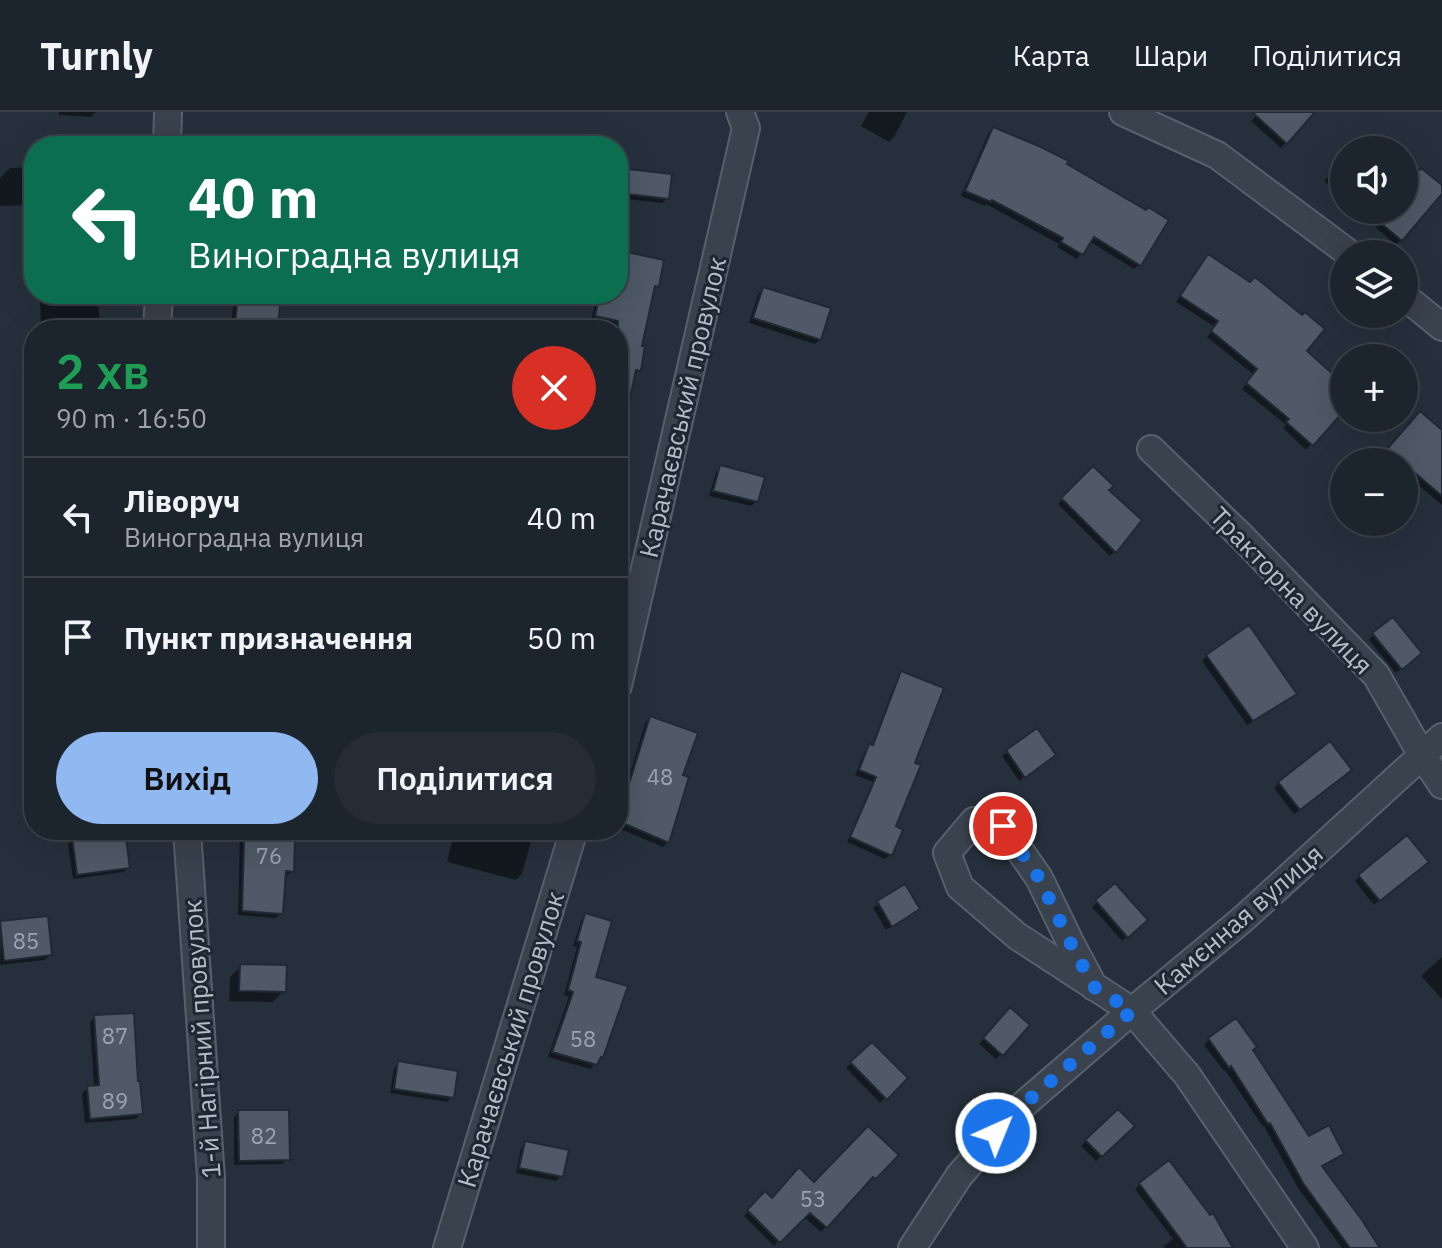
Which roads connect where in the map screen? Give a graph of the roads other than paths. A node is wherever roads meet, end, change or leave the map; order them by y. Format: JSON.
{"nodes":[{"id":1,"x":168,"y":112,"type":"edge"},
{"id":2,"x":1123,"y":112,"type":"edge"},
{"id":3,"x":746,"y":117,"type":"edge"},
{"id":4,"x":167,"y":136,"type":"edge"},
{"id":5,"x":1331,"y":240,"type":"edge"},
{"id":6,"x":1418,"y":307,"type":"edge"},
{"id":7,"x":1442,"y":327,"type":"edge"},
{"id":8,"x":1151,"y":449,"type":"dead end"},
{"id":9,"x":628,"y":642,"type":"edge"},
{"id":10,"x":1442,"y":737,"type":"edge"},
{"id":11,"x":1422,"y":755,"type":"junction"},
{"id":12,"x":1442,"y":785,"type":"edge"},
{"id":13,"x":188,"y":840,"type":"edge"},
{"id":14,"x":571,"y":840,"type":"edge"},
{"id":15,"x":1094,"y":987,"type":"junction"},
{"id":16,"x":1132,"y":1011,"type":"junction"},
{"id":17,"x":211,"y":1248,"type":"edge"},
{"id":18,"x":447,"y":1248,"type":"edge"},
{"id":19,"x":912,"y":1248,"type":"edge"},
{"id":20,"x":1305,"y":1248,"type":"edge"}],
"edges":[{"from":1,"to":4,"type":"street"},
{"from":2,"to":5,"type":"street"},
{"from":3,"to":9,"type":"street","name":"Карачаєвський провулок"},
{"from":6,"to":7,"type":"street"},
{"from":8,"to":11,"type":"street","name":"Тракторна вулиця"},
{"from":10,"to":11,"type":"street","name":"Камєнная вулиця"},
{"from":11,"to":12,"type":"street","name":"Тракторна вулиця"},
{"from":11,"to":16,"type":"street","name":"Камєнная вулиця"},
{"from":13,"to":17,"type":"street","name":"1-й Нагірний провулок"},
{"from":14,"to":18,"type":"street","name":"Карачаєвський провулок"},
{"from":15,"to":15,"type":"street"},
{"from":15,"to":16,"type":"street"},
{"from":16,"to":19,"type":"street","name":"Камєнная вулиця"},
{"from":16,"to":20,"type":"street"}]}
